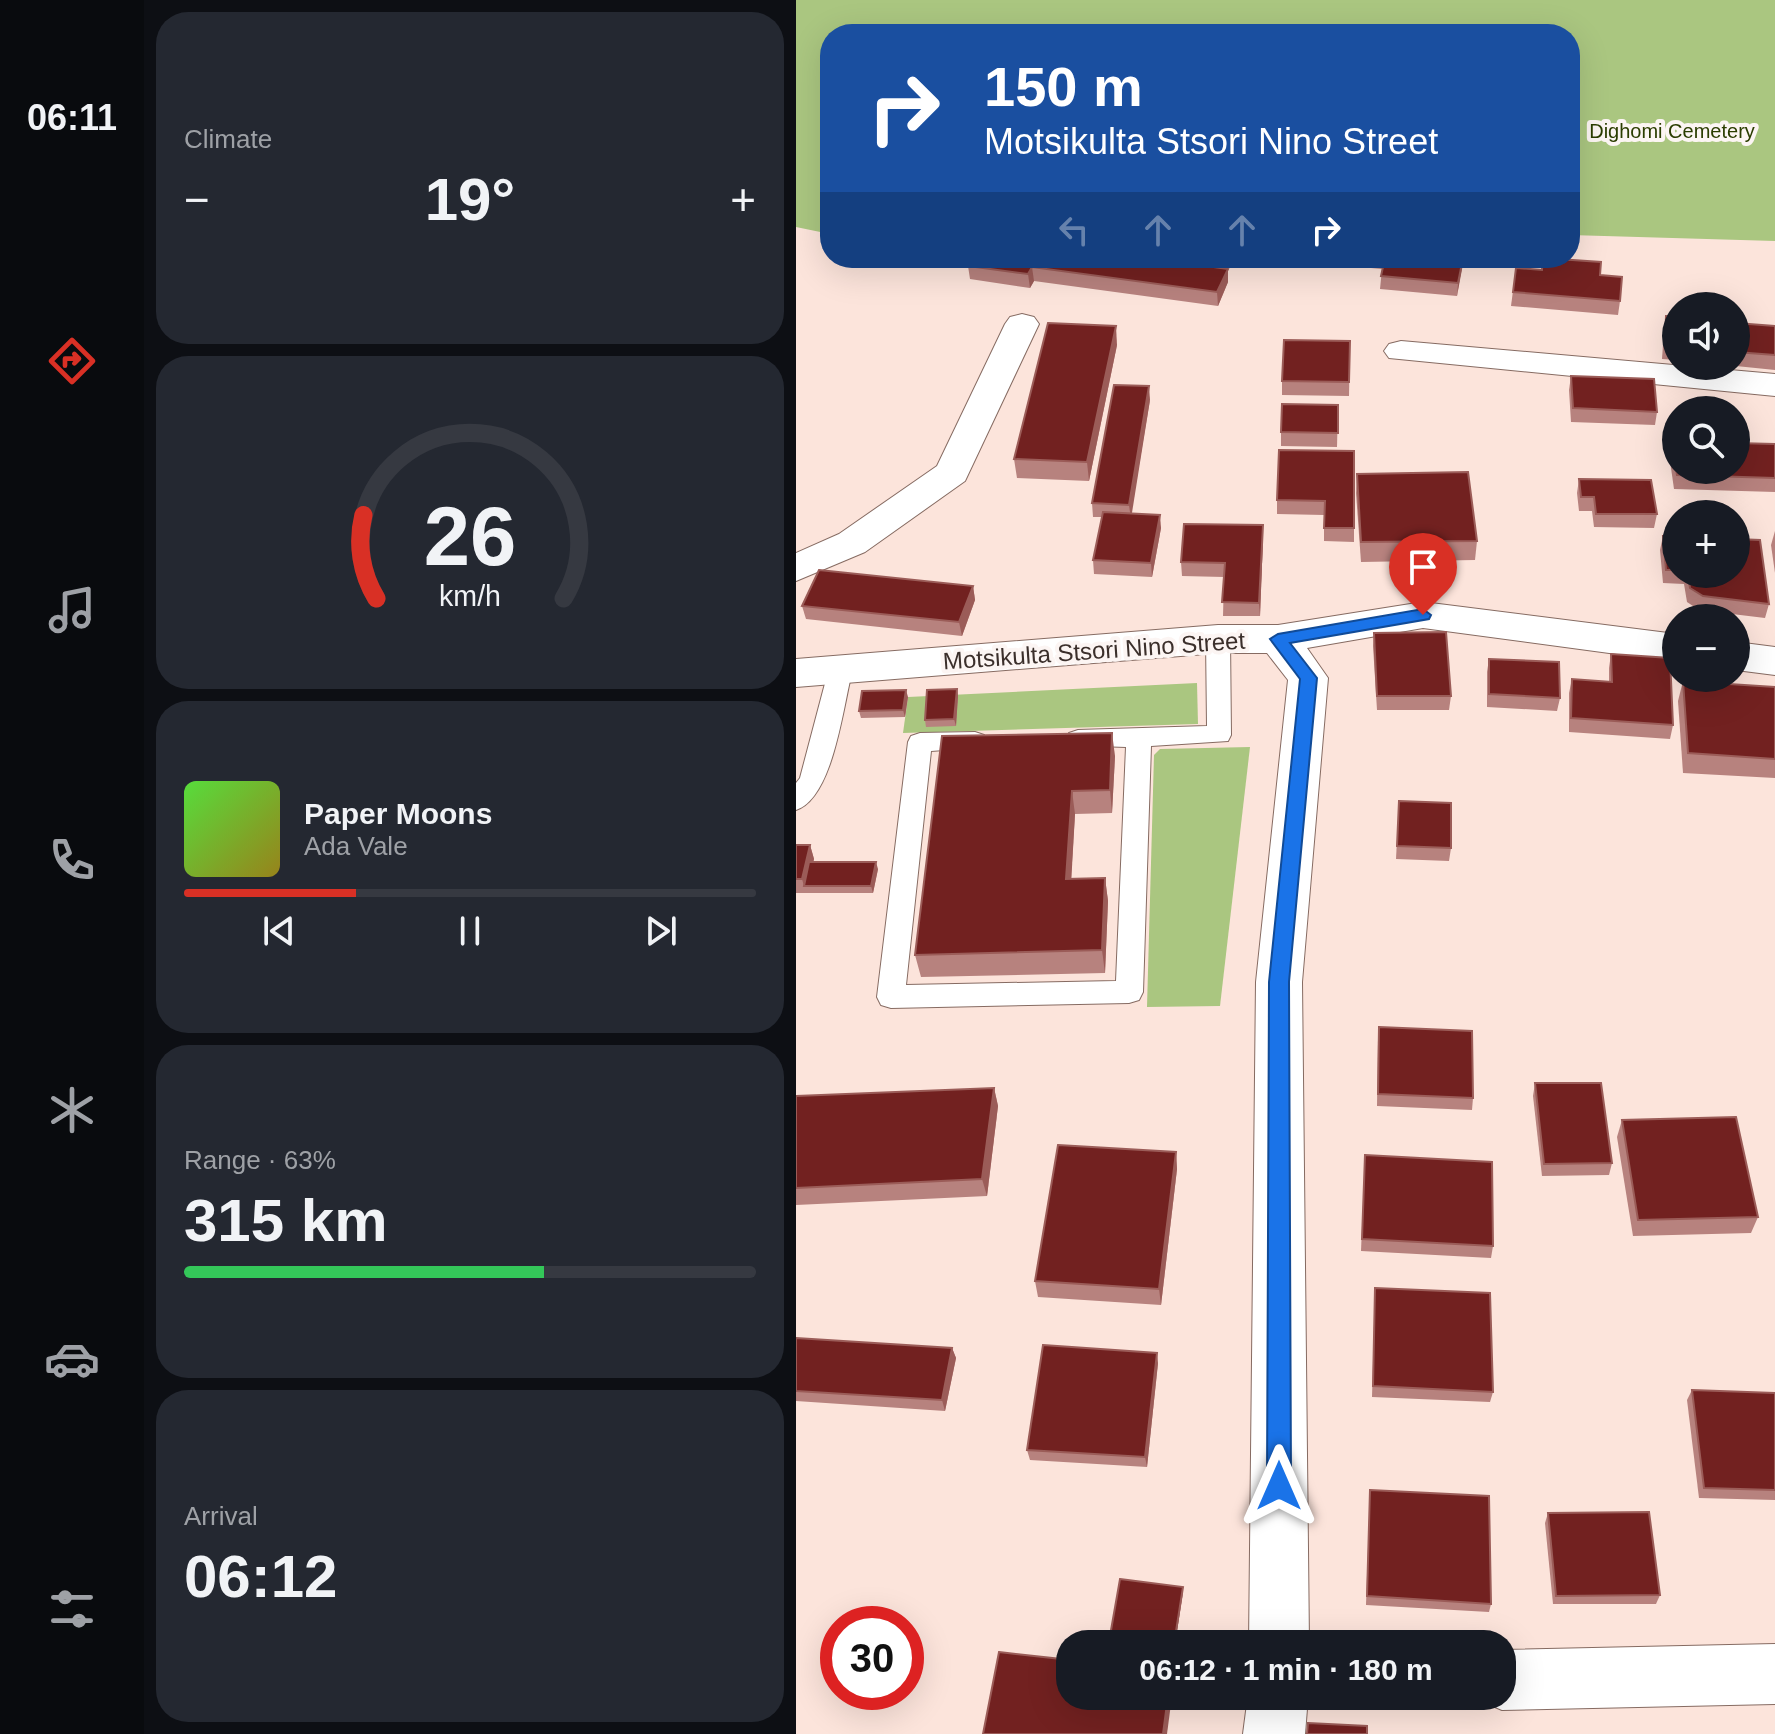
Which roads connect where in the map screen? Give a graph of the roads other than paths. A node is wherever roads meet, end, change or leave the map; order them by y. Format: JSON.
{"nodes":[{"id":1,"x":1022,"y":324,"type":"dead end"},
{"id":2,"x":1401,"y":351,"type":"dead end"},
{"id":3,"x":1775,"y":385,"type":"edge"},
{"id":4,"x":796,"y":568,"type":"edge"},
{"id":5,"x":1218,"y":639,"type":"junction"},
{"id":6,"x":1278,"y":639,"type":"junction"},
{"id":7,"x":1662,"y":646,"type":"edge"},
{"id":8,"x":1750,"y":658,"type":"edge"},
{"id":9,"x":1775,"y":661,"type":"edge"},
{"id":10,"x":840,"y":672,"type":"junction"},
{"id":11,"x":796,"y":673,"type":"edge"},
{"id":12,"x":1139,"y":737,"type":"junction"},
{"id":13,"x":1045,"y":739,"type":"edge"},
{"id":14,"x":998,"y":741,"type":"edge"},
{"id":15,"x":796,"y":800,"type":"edge"},
{"id":16,"x":1279,"y":1630,"type":"edge"},
{"id":17,"x":1775,"y":1674,"type":"edge"},
{"id":18,"x":1516,"y":1680,"type":"edge"},
{"id":19,"x":1277,"y":1710,"type":"edge"},
{"id":20,"x":1274,"y":1734,"type":"edge"}],
"edges":[{"from":1,"to":4,"type":"street"},
{"from":2,"to":3,"type":"street"},
{"from":5,"to":6,"type":"street","name":"Motsikulta Stsori Nino Street"},
{"from":5,"to":10,"type":"street","name":"Motsikulta Stsori Nino Street"},
{"from":5,"to":12,"type":"lane"},
{"from":6,"to":7,"type":"street","name":"Motsikulta Stsori Nino Street"},
{"from":6,"to":16,"type":"street"},
{"from":8,"to":9,"type":"street"},
{"from":10,"to":11,"type":"street","name":"Motsikulta Stsori Nino Street"},
{"from":10,"to":15,"type":"lane"},
{"from":12,"to":13,"type":"lane"},
{"from":12,"to":14,"type":"lane"},
{"from":17,"to":18,"type":"street"},
{"from":19,"to":20,"type":"street"}]}
